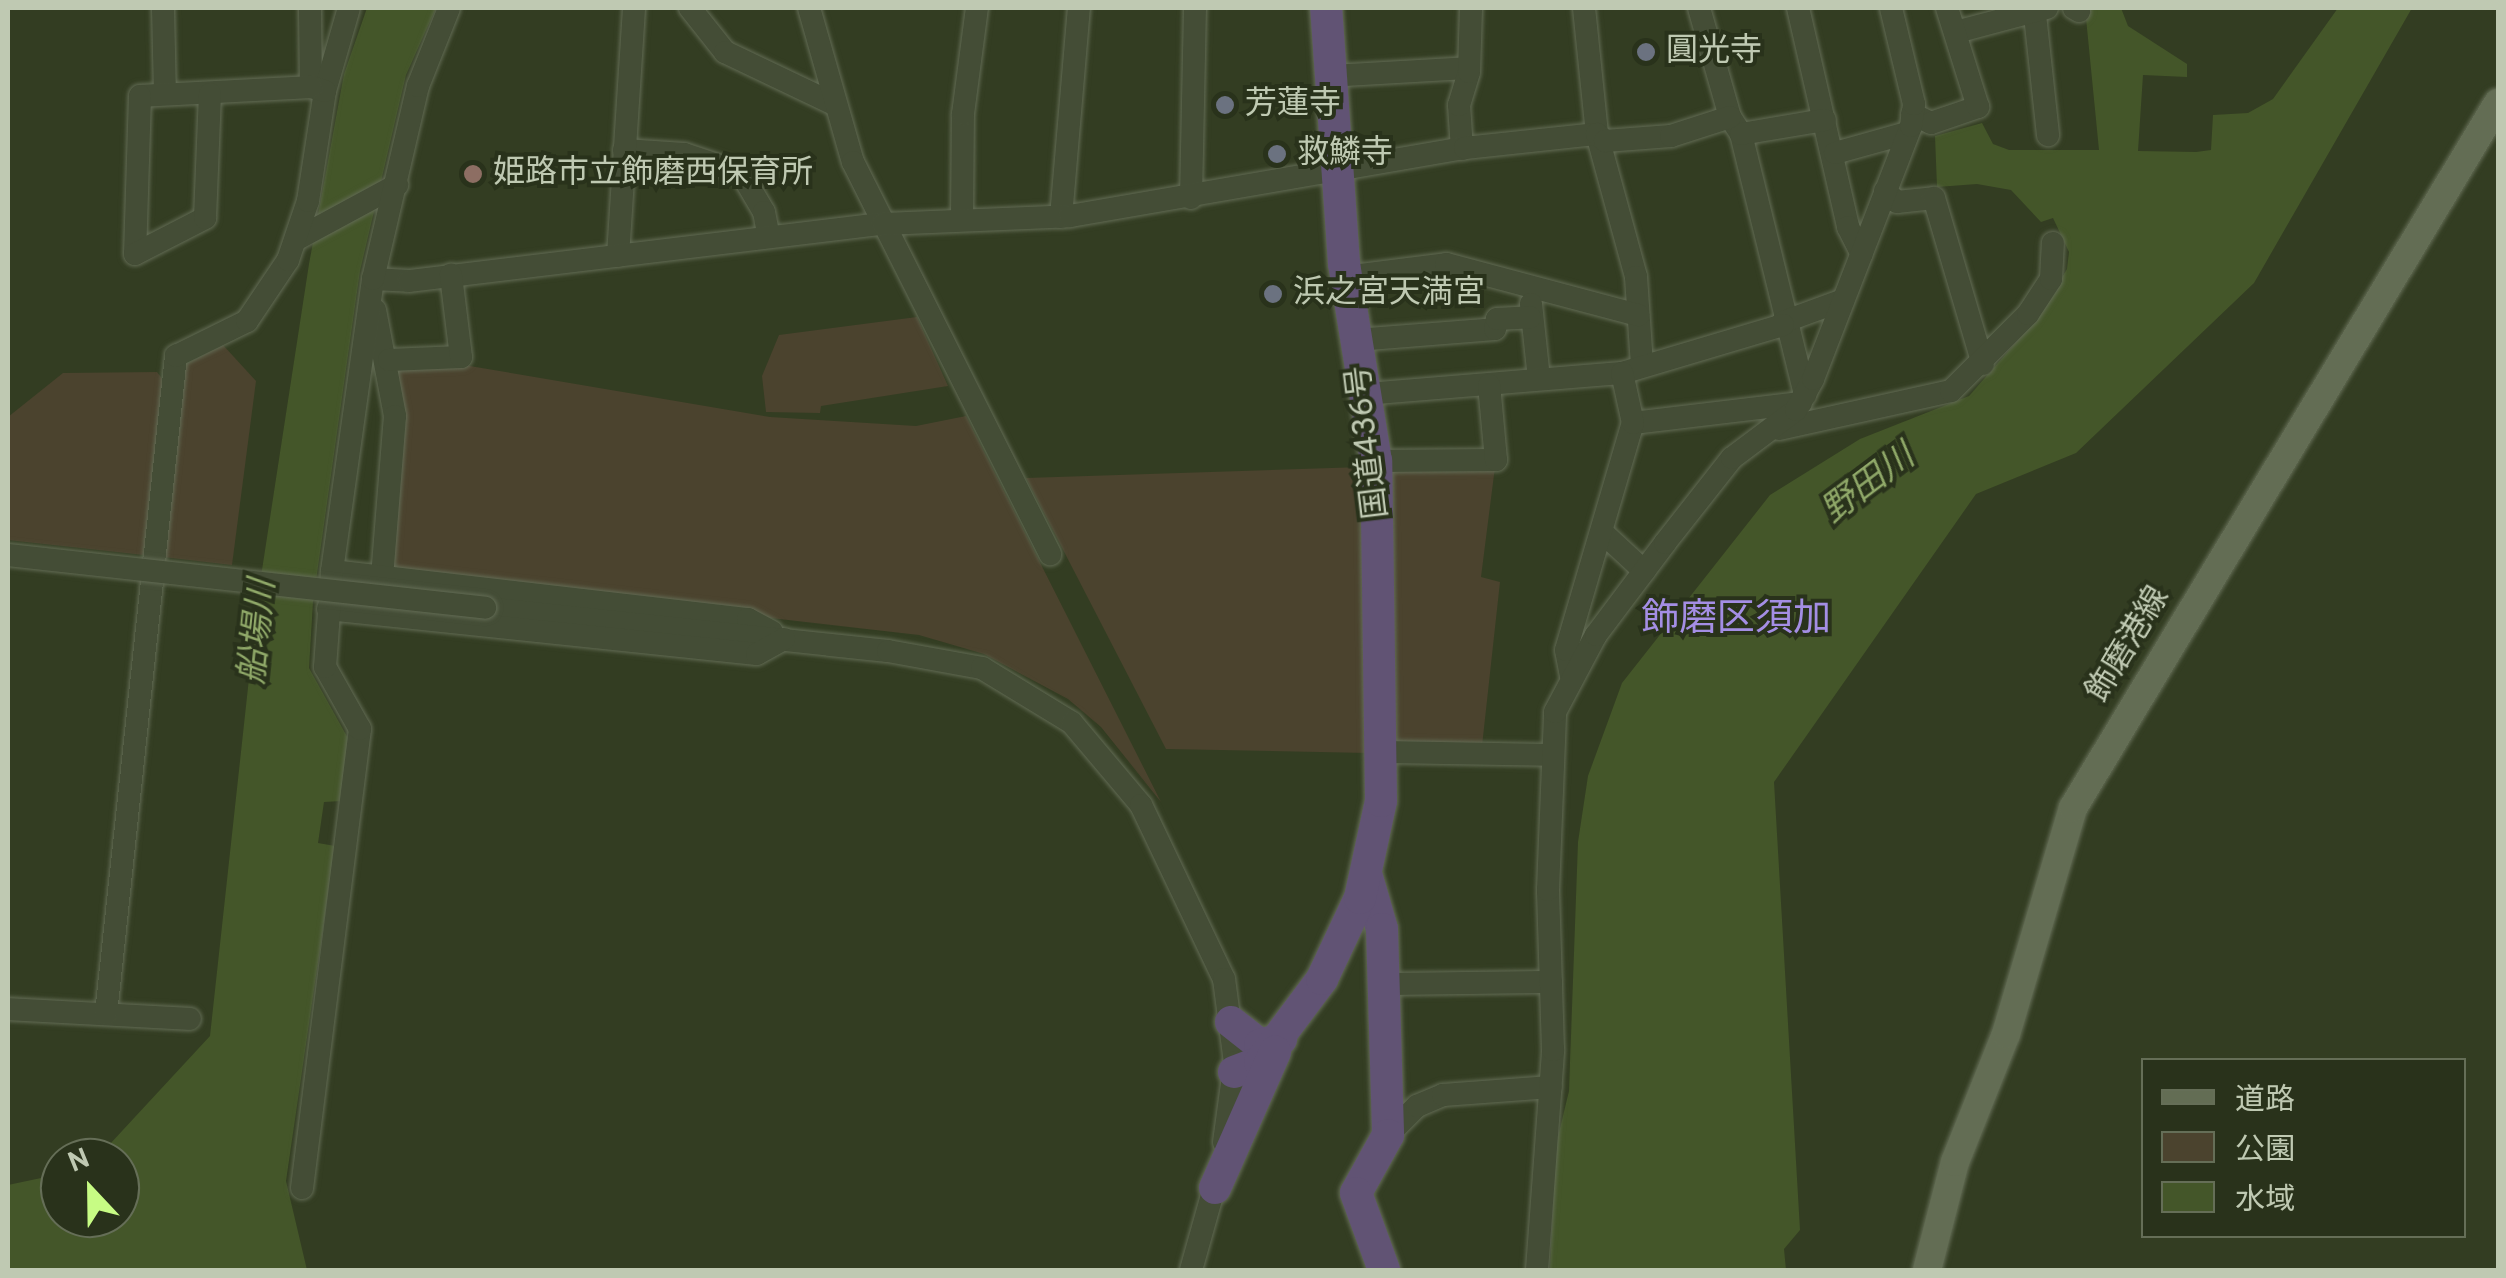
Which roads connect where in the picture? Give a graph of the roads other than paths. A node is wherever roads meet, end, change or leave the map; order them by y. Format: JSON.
{"nodes":[{"id":1,"x":164,"y":8,"type":"edge"},
{"id":2,"x":310,"y":8,"type":"edge"},
{"id":3,"x":348,"y":8,"type":"edge"},
{"id":4,"x":448,"y":8,"type":"edge"},
{"id":5,"x":650,"y":8,"type":"edge"},
{"id":6,"x":690,"y":8,"type":"edge"},
{"id":7,"x":809,"y":8,"type":"edge"},
{"id":8,"x":977,"y":8,"type":"edge"},
{"id":9,"x":1079,"y":8,"type":"edge"},
{"id":10,"x":1195,"y":8,"type":"edge"},
{"id":11,"x":1326,"y":8,"type":"edge"},
{"id":12,"x":1471,"y":8,"type":"edge"},
{"id":13,"x":1584,"y":8,"type":"edge"},
{"id":14,"x":1699,"y":8,"type":"edge"},
{"id":15,"x":1798,"y":8,"type":"edge"},
{"id":16,"x":1891,"y":8,"type":"edge"},
{"id":17,"x":1947,"y":8,"type":"edge"},
{"id":18,"x":2041,"y":11,"type":"edge"},
{"id":19,"x":2004,"y":12,"type":"edge"},
{"id":20,"x":633,"y":18,"type":"edge"},
{"id":21,"x":1956,"y":32,"type":"junction"},
{"id":22,"x":1469,"y":68,"type":"junction"},
{"id":23,"x":1330,"y":76,"type":"junction"},
{"id":24,"x":318,"y":89,"type":"junction"},
{"id":25,"x":164,"y":94,"type":"junction"},
{"id":26,"x":210,"y":94,"type":"junction"},
{"id":27,"x":832,"y":103,"type":"junction"},
{"id":28,"x":2498,"y":103,"type":"edge"},
{"id":29,"x":1825,"y":120,"type":"junction"},
{"id":30,"x":1910,"y":124,"type":"junction"},
{"id":31,"x":1736,"y":125,"type":"junction"},
{"id":32,"x":1597,"y":134,"type":"junction"},
{"id":33,"x":2048,"y":135,"type":"dead end"},
{"id":34,"x":1462,"y":148,"type":"junction"},
{"id":35,"x":624,"y":150,"type":"junction"},
{"id":36,"x":1835,"y":153,"type":"junction"},
{"id":37,"x":1337,"y":170,"type":"junction"},
{"id":38,"x":397,"y":185,"type":"junction"},
{"id":39,"x":1885,"y":191,"type":"junction"},
{"id":40,"x":1191,"y":198,"type":"junction"},
{"id":41,"x":1060,"y":217,"type":"junction"},
{"id":42,"x":962,"y":220,"type":"junction"},
{"id":43,"x":883,"y":224,"type":"junction"},
{"id":44,"x":769,"y":237,"type":"junction"},
{"id":45,"x":297,"y":239,"type":"junction"},
{"id":46,"x":2053,"y":244,"type":"dead end"},
{"id":47,"x":1862,"y":254,"type":"junction"},
{"id":48,"x":618,"y":256,"type":"junction"},
{"id":49,"x":451,"y":276,"type":"junction"},
{"id":50,"x":1346,"y":277,"type":"junction"},
{"id":51,"x":1533,"y":284,"type":"junction"},
{"id":52,"x":373,"y":290,"type":"junction"},
{"id":53,"x":1843,"y":300,"type":"junction"},
{"id":54,"x":1638,"y":315,"type":"junction"},
{"id":55,"x":1530,"y":318,"type":"junction"},
{"id":56,"x":1783,"y":324,"type":"junction"},
{"id":57,"x":1356,"y":340,"type":"junction"},
{"id":58,"x":389,"y":360,"type":"junction"},
{"id":59,"x":1983,"y":364,"type":"junction"},
{"id":60,"x":1632,"y":369,"type":"junction"},
{"id":61,"x":1539,"y":379,"type":"junction"},
{"id":62,"x":1489,"y":385,"type":"junction"},
{"id":63,"x":1366,"y":394,"type":"junction"},
{"id":64,"x":1803,"y":399,"type":"junction"},
{"id":65,"x":1633,"y":422,"type":"junction"},
{"id":66,"x":1771,"y":432,"type":"junction"},
{"id":67,"x":1376,"y":461,"type":"junction"},
{"id":68,"x":1603,"y":533,"type":"junction"},
{"id":69,"x":1050,"y":554,"type":"dead end"},
{"id":70,"x":8,"y":555,"type":"edge"},
{"id":71,"x":332,"y":571,"type":"junction"},
{"id":72,"x":1644,"y":571,"type":"junction"},
{"id":73,"x":382,"y":577,"type":"junction"},
{"id":74,"x":328,"y":609,"type":"junction"},
{"id":75,"x":784,"y":639,"type":"junction"},
{"id":76,"x":1571,"y":676,"type":"junction"},
{"id":77,"x":1383,"y":752,"type":"junction"},
{"id":78,"x":1551,"y":755,"type":"junction"},
{"id":79,"x":1367,"y":877,"type":"junction"},
{"id":80,"x":1551,"y":982,"type":"junction"},
{"id":81,"x":1384,"y":984,"type":"junction"},
{"id":82,"x":8,"y":1009,"type":"edge"},
{"id":83,"x":106,"y":1014,"type":"junction"},
{"id":84,"x":190,"y":1018,"type":"dead end"},
{"id":85,"x":1232,"y":1022,"type":"junction"},
{"id":86,"x":1281,"y":1038,"type":"junction"},
{"id":87,"x":1234,"y":1072,"type":"junction"},
{"id":88,"x":1552,"y":1087,"type":"junction"},
{"id":89,"x":1388,"y":1135,"type":"junction"},
{"id":90,"x":302,"y":1188,"type":"dead end"},
{"id":91,"x":1215,"y":1188,"type":"junction"},
{"id":92,"x":1191,"y":1270,"type":"edge"},
{"id":93,"x":1384,"y":1270,"type":"edge"},
{"id":94,"x":1537,"y":1270,"type":"edge"},
{"id":95,"x":1927,"y":1270,"type":"edge"}],
"edges":[{"from":1,"to":25,"type":"street"},
{"from":2,"to":24,"type":"street"},
{"from":3,"to":24,"type":"street"},
{"from":4,"to":38,"type":"street"},
{"from":5,"to":20,"type":"street"},
{"from":6,"to":27,"type":"street"},
{"from":7,"to":27,"type":"street"},
{"from":8,"to":42,"type":"street"},
{"from":9,"to":41,"type":"street"},
{"from":10,"to":40,"type":"street"},
{"from":11,"to":23,"type":"highway","name":"国道436号"},
{"from":12,"to":22,"type":"street"},
{"from":13,"to":32,"type":"street"},
{"from":14,"to":31,"type":"street"},
{"from":15,"to":29,"type":"street"},
{"from":16,"to":30,"type":"street"},
{"from":17,"to":21,"type":"street"},
{"from":18,"to":19,"type":"street"},
{"from":18,"to":33,"type":"street"},
{"from":19,"to":21,"type":"street"},
{"from":20,"to":35,"type":"street"},
{"from":21,"to":30,"type":"street"},
{"from":22,"to":23,"type":"street"},
{"from":22,"to":34,"type":"street"},
{"from":23,"to":37,"type":"highway","name":"国道436号"},
{"from":24,"to":26,"type":"street"},
{"from":24,"to":45,"type":"street"},
{"from":25,"to":26,"type":"street"},
{"from":25,"to":26,"type":"street"},
{"from":27,"to":43,"type":"street"},
{"from":28,"to":95,"type":"main road","name":"飾磨港線"},
{"from":29,"to":31,"type":"street"},
{"from":29,"to":36,"type":"street"},
{"from":30,"to":36,"type":"street"},
{"from":30,"to":39,"type":"street"},
{"from":31,"to":32,"type":"street"},
{"from":31,"to":56,"type":"street"},
{"from":32,"to":34,"type":"street"},
{"from":32,"to":54,"type":"street"},
{"from":34,"to":37,"type":"street"},
{"from":35,"to":44,"type":"street"},
{"from":35,"to":48,"type":"street"},
{"from":36,"to":47,"type":"street"},
{"from":37,"to":40,"type":"street"},
{"from":37,"to":50,"type":"highway","name":"国道436号"},
{"from":38,"to":45,"type":"street"},
{"from":38,"to":52,"type":"street"},
{"from":39,"to":47,"type":"street"},
{"from":39,"to":59,"type":"street"},
{"from":40,"to":41,"type":"street"},
{"from":41,"to":42,"type":"street"},
{"from":42,"to":43,"type":"street"},
{"from":43,"to":44,"type":"street"},
{"from":43,"to":69,"type":"street"},
{"from":44,"to":48,"type":"street"},
{"from":45,"to":83,"type":"street"},
{"from":46,"to":59,"type":"street"},
{"from":47,"to":53,"type":"street"},
{"from":48,"to":49,"type":"street"},
{"from":49,"to":52,"type":"street"},
{"from":49,"to":58,"type":"street"},
{"from":50,"to":51,"type":"street"},
{"from":50,"to":57,"type":"highway","name":"国道436号"},
{"from":51,"to":54,"type":"street"},
{"from":51,"to":55,"type":"street"},
{"from":52,"to":58,"type":"street"},
{"from":52,"to":71,"type":"street"},
{"from":53,"to":56,"type":"street"},
{"from":53,"to":64,"type":"street"},
{"from":54,"to":60,"type":"street"},
{"from":55,"to":57,"type":"street"},
{"from":55,"to":61,"type":"street"},
{"from":56,"to":60,"type":"street"},
{"from":56,"to":64,"type":"street"},
{"from":57,"to":63,"type":"highway","name":"国道436号"},
{"from":58,"to":73,"type":"street"},
{"from":59,"to":66,"type":"street"},
{"from":60,"to":61,"type":"street"},
{"from":60,"to":65,"type":"street"},
{"from":61,"to":62,"type":"street"},
{"from":62,"to":63,"type":"street"},
{"from":62,"to":67,"type":"street"},
{"from":63,"to":67,"type":"highway","name":"国道436号"},
{"from":64,"to":65,"type":"street"},
{"from":64,"to":66,"type":"street"},
{"from":65,"to":68,"type":"street"},
{"from":66,"to":72,"type":"street"},
{"from":67,"to":77,"type":"highway","name":"国道436号"},
{"from":68,"to":72,"type":"street"},
{"from":68,"to":76,"type":"street"},
{"from":70,"to":75,"type":"street","bridge":true},
{"from":71,"to":73,"type":"street"},
{"from":71,"to":74,"type":"street"},
{"from":72,"to":76,"type":"street"},
{"from":73,"to":75,"type":"street"},
{"from":74,"to":75,"type":"street"},
{"from":74,"to":90,"type":"street"},
{"from":75,"to":85,"type":"street"},
{"from":76,"to":78,"type":"street"},
{"from":77,"to":78,"type":"street"},
{"from":77,"to":79,"type":"highway","name":"国道436号"},
{"from":78,"to":80,"type":"street"},
{"from":79,"to":81,"type":"highway","name":"国道436号"},
{"from":79,"to":86,"type":"highway","name":"国道436号"},
{"from":80,"to":81,"type":"street"},
{"from":80,"to":88,"type":"street"},
{"from":81,"to":89,"type":"highway","name":"国道436号"},
{"from":82,"to":83,"type":"street"},
{"from":83,"to":84,"type":"street"},
{"from":85,"to":86,"type":"highway"},
{"from":85,"to":87,"type":"street"},
{"from":86,"to":87,"type":"highway","name":"国道436号"},
{"from":86,"to":91,"type":"highway"},
{"from":87,"to":91,"type":"street"},
{"from":88,"to":89,"type":"street"},
{"from":88,"to":94,"type":"street"},
{"from":89,"to":93,"type":"highway"},
{"from":91,"to":92,"type":"street"}]}
